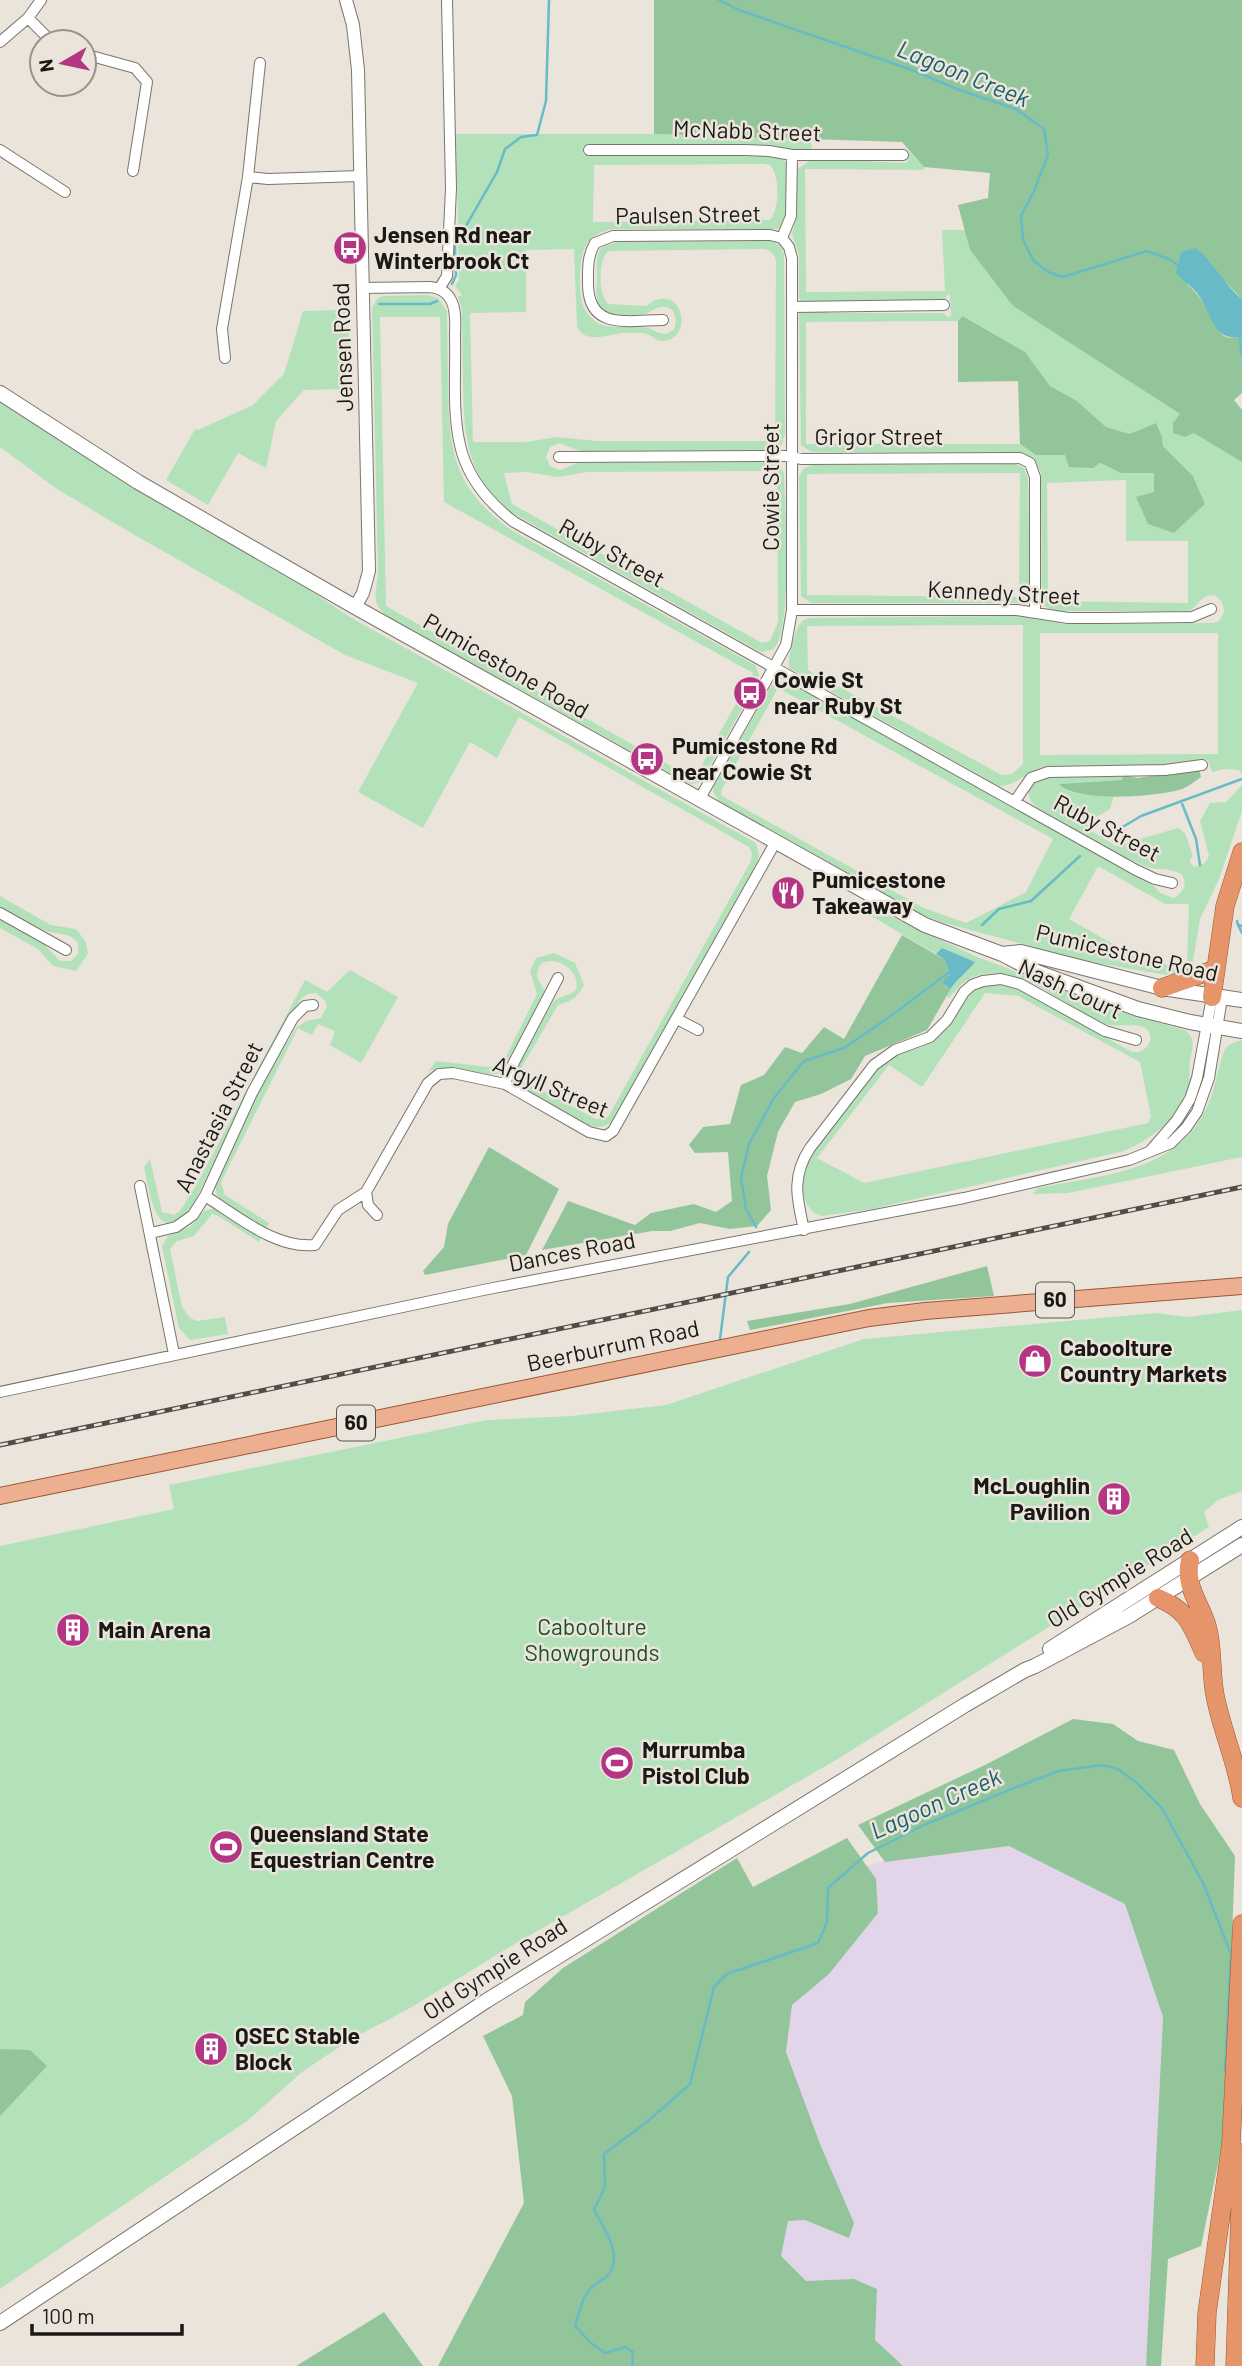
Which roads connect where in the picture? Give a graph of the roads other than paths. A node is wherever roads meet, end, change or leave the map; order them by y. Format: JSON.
{"nodes":[{"id":1,"x":41,"y":0,"type":"edge"},
{"id":2,"x":346,"y":0,"type":"edge"},
{"id":3,"x":447,"y":0,"type":"edge"},
{"id":4,"x":28,"y":18,"type":"junction"},
{"id":5,"x":38,"y":28,"type":"edge"},
{"id":6,"x":0,"y":41,"type":"edge"},
{"id":7,"x":98,"y":58,"type":"edge"},
{"id":8,"x":260,"y":63,"type":"dead end"},
{"id":9,"x":0,"y":150,"type":"edge"},
{"id":10,"x":589,"y":150,"type":"dead end"},
{"id":11,"x":792,"y":155,"type":"junction"},
{"id":12,"x":903,"y":155,"type":"dead end"},
{"id":13,"x":133,"y":171,"type":"dead end"},
{"id":14,"x":360,"y":176,"type":"junction"},
{"id":15,"x":248,"y":177,"type":"junction"},
{"id":16,"x":65,"y":191,"type":"dead end"},
{"id":17,"x":782,"y":238,"type":"junction"},
{"id":18,"x":362,"y":288,"type":"junction"},
{"id":19,"x":439,"y":289,"type":"junction"},
{"id":20,"x":944,"y":305,"type":"dead end"},
{"id":21,"x":792,"y":307,"type":"junction"},
{"id":22,"x":663,"y":320,"type":"dead end"},
{"id":23,"x":225,"y":358,"type":"dead end"},
{"id":24,"x":0,"y":393,"type":"edge"},
{"id":25,"x":559,"y":457,"type":"dead end"},
{"id":26,"x":792,"y":457,"type":"junction"},
{"id":27,"x":355,"y":607,"type":"junction"},
{"id":28,"x":1212,"y":609,"type":"dead end"},
{"id":29,"x":792,"y":610,"type":"junction"},
{"id":30,"x":1035,"y":612,"type":"junction"},
{"id":31,"x":774,"y":667,"type":"junction"},
{"id":32,"x":1202,"y":765,"type":"dead end"},
{"id":33,"x":699,"y":800,"type":"junction"},
{"id":34,"x":1014,"y":801,"type":"junction"},
{"id":35,"x":775,"y":843,"type":"junction"},
{"id":36,"x":1242,"y":852,"type":"edge"},
{"id":37,"x":1172,"y":883,"type":"dead end"},
{"id":38,"x":0,"y":913,"type":"edge"},
{"id":39,"x":66,"y":950,"type":"dead end"},
{"id":40,"x":1002,"y":954,"type":"junction"},
{"id":41,"x":1216,"y":969,"type":"junction"},
{"id":42,"x":558,"y":978,"type":"dead end"},
{"id":43,"x":1162,"y":988,"type":"junction"},
{"id":44,"x":1217,"y":997,"type":"junction"},
{"id":45,"x":1242,"y":1000,"type":"edge"},
{"id":46,"x":313,"y":1005,"type":"dead end"},
{"id":47,"x":677,"y":1018,"type":"junction"},
{"id":48,"x":1211,"y":1027,"type":"junction"},
{"id":49,"x":698,"y":1030,"type":"dead end"},
{"id":50,"x":1242,"y":1031,"type":"edge"},
{"id":51,"x":1136,"y":1040,"type":"dead end"},
{"id":52,"x":505,"y":1084,"type":"junction"},
{"id":53,"x":141,"y":1186,"type":"dead end"},
{"id":54,"x":366,"y":1192,"type":"junction"},
{"id":55,"x":205,"y":1196,"type":"junction"},
{"id":56,"x":377,"y":1215,"type":"dead end"},
{"id":57,"x":804,"y":1230,"type":"junction"},
{"id":58,"x":151,"y":1233,"type":"junction"},
{"id":59,"x":1242,"y":1286,"type":"edge"},
{"id":60,"x":174,"y":1354,"type":"junction"},
{"id":61,"x":0,"y":1392,"type":"edge"},
{"id":62,"x":0,"y":1496,"type":"edge"},
{"id":63,"x":1242,"y":1527,"type":"edge"},
{"id":64,"x":1242,"y":1545,"type":"edge"},
{"id":65,"x":1190,"y":1560,"type":"junction"},
{"id":66,"x":1188,"y":1580,"type":"junction"},
{"id":67,"x":1158,"y":1598,"type":"junction"},
{"id":68,"x":1211,"y":1661,"type":"junction"},
{"id":69,"x":1025,"y":1670,"type":"junction"},
{"id":70,"x":1242,"y":1798,"type":"edge"},
{"id":71,"x":1242,"y":1924,"type":"edge"},
{"id":72,"x":1242,"y":2153,"type":"edge"},
{"id":73,"x":0,"y":2323,"type":"edge"},
{"id":74,"x":1234,"y":2361,"type":"edge"},
{"id":75,"x":1205,"y":2366,"type":"edge"}],
"edges":[{"from":1,"to":4,"type":"street"},
{"from":2,"to":14,"type":"street","name":"Jensen Road"},
{"from":3,"to":19,"type":"street"},
{"from":4,"to":5,"type":"street"},
{"from":4,"to":6,"type":"street"},
{"from":7,"to":13,"type":"street"},
{"from":8,"to":15,"type":"street"},
{"from":9,"to":16,"type":"street"},
{"from":10,"to":11,"type":"street","name":"McNabb Street"},
{"from":11,"to":12,"type":"street","name":"McNabb Street"},
{"from":11,"to":17,"type":"street"},
{"from":14,"to":15,"type":"street"},
{"from":14,"to":18,"type":"street","name":"Jensen Road"},
{"from":15,"to":23,"type":"street"},
{"from":17,"to":21,"type":"street","name":"Cowie Street"},
{"from":17,"to":22,"type":"street","name":"Paulsen Street"},
{"from":18,"to":19,"type":"street"},
{"from":18,"to":27,"type":"street","name":"Jensen Road"},
{"from":19,"to":31,"type":"street","name":"Ruby Street"},
{"from":20,"to":21,"type":"street"},
{"from":21,"to":26,"type":"street","name":"Cowie Street"},
{"from":24,"to":27,"type":"main road","name":"Pumicestone Road"},
{"from":25,"to":26,"type":"street","name":"Grigor Street"},
{"from":26,"to":29,"type":"street","name":"Cowie Street"},
{"from":26,"to":30,"type":"street","name":"Grigor Street"},
{"from":27,"to":33,"type":"main road","name":"Pumicestone Road"},
{"from":28,"to":30,"type":"street","name":"Kennedy Street"},
{"from":29,"to":30,"type":"street","name":"Kennedy Street"},
{"from":29,"to":31,"type":"street","name":"Cowie Street"},
{"from":31,"to":33,"type":"street","name":"Cowie Street"},
{"from":31,"to":34,"type":"street","name":"Ruby Street"},
{"from":32,"to":34,"type":"street"},
{"from":33,"to":35,"type":"main road","name":"Pumicestone Road"},
{"from":34,"to":37,"type":"street","name":"Ruby Street"},
{"from":35,"to":40,"type":"main road","name":"Pumicestone Road"},
{"from":35,"to":47,"type":"street","name":"Argyll Street"},
{"from":36,"to":41,"type":"highway"},
{"from":38,"to":39,"type":"street"},
{"from":40,"to":43,"type":"main road","name":"Pumicestone Road"},
{"from":40,"to":48,"type":"main road","name":"Pumicestone Road"},
{"from":41,"to":43,"type":"highway"},
{"from":41,"to":44,"type":"highway"},
{"from":42,"to":52,"type":"street"},
{"from":43,"to":44,"type":"main road","name":"Pumicestone Road"},
{"from":44,"to":45,"type":"main road","name":"Pumicestone Road"},
{"from":44,"to":48,"type":"street","name":"Dances Road"},
{"from":46,"to":55,"type":"street","name":"Anastasia Street"},
{"from":47,"to":49,"type":"street"},
{"from":47,"to":52,"type":"street","name":"Argyll Street"},
{"from":48,"to":50,"type":"main road","name":"Pumicestone Road"},
{"from":48,"to":57,"type":"street","name":"Dances Road"},
{"from":51,"to":57,"type":"street","name":"Nash Court"},
{"from":52,"to":54,"type":"street","name":"Argyll Street"},
{"from":53,"to":58,"type":"street"},
{"from":54,"to":55,"type":"street","name":"Argyll Street"},
{"from":54,"to":56,"type":"street"},
{"from":55,"to":58,"type":"street","name":"Anastasia Street"},
{"from":57,"to":60,"type":"street","name":"Dances Road"},
{"from":58,"to":60,"type":"street"},
{"from":59,"to":62,"type":"main road","name":"Beerburrum Road","number":"60"},
{"from":60,"to":61,"type":"street","name":"Dances Road"},
{"from":63,"to":65,"type":"main road","name":"Old Gympie Road"},
{"from":64,"to":66,"type":"main road","name":"Old Gympie Road"},
{"from":65,"to":66,"type":"highway"},
{"from":65,"to":69,"type":"main road","name":"Old Gympie Road"},
{"from":66,"to":67,"type":"main road","name":"Old Gympie Road"},
{"from":66,"to":68,"type":"highway"},
{"from":67,"to":68,"type":"highway"},
{"from":67,"to":69,"type":"main road","name":"Old Gympie Road"},
{"from":68,"to":70,"type":"highway"},
{"from":69,"to":73,"type":"main road","name":"Old Gympie Road"},
{"from":71,"to":75,"type":"highway"},
{"from":72,"to":74,"type":"highway"}]}
